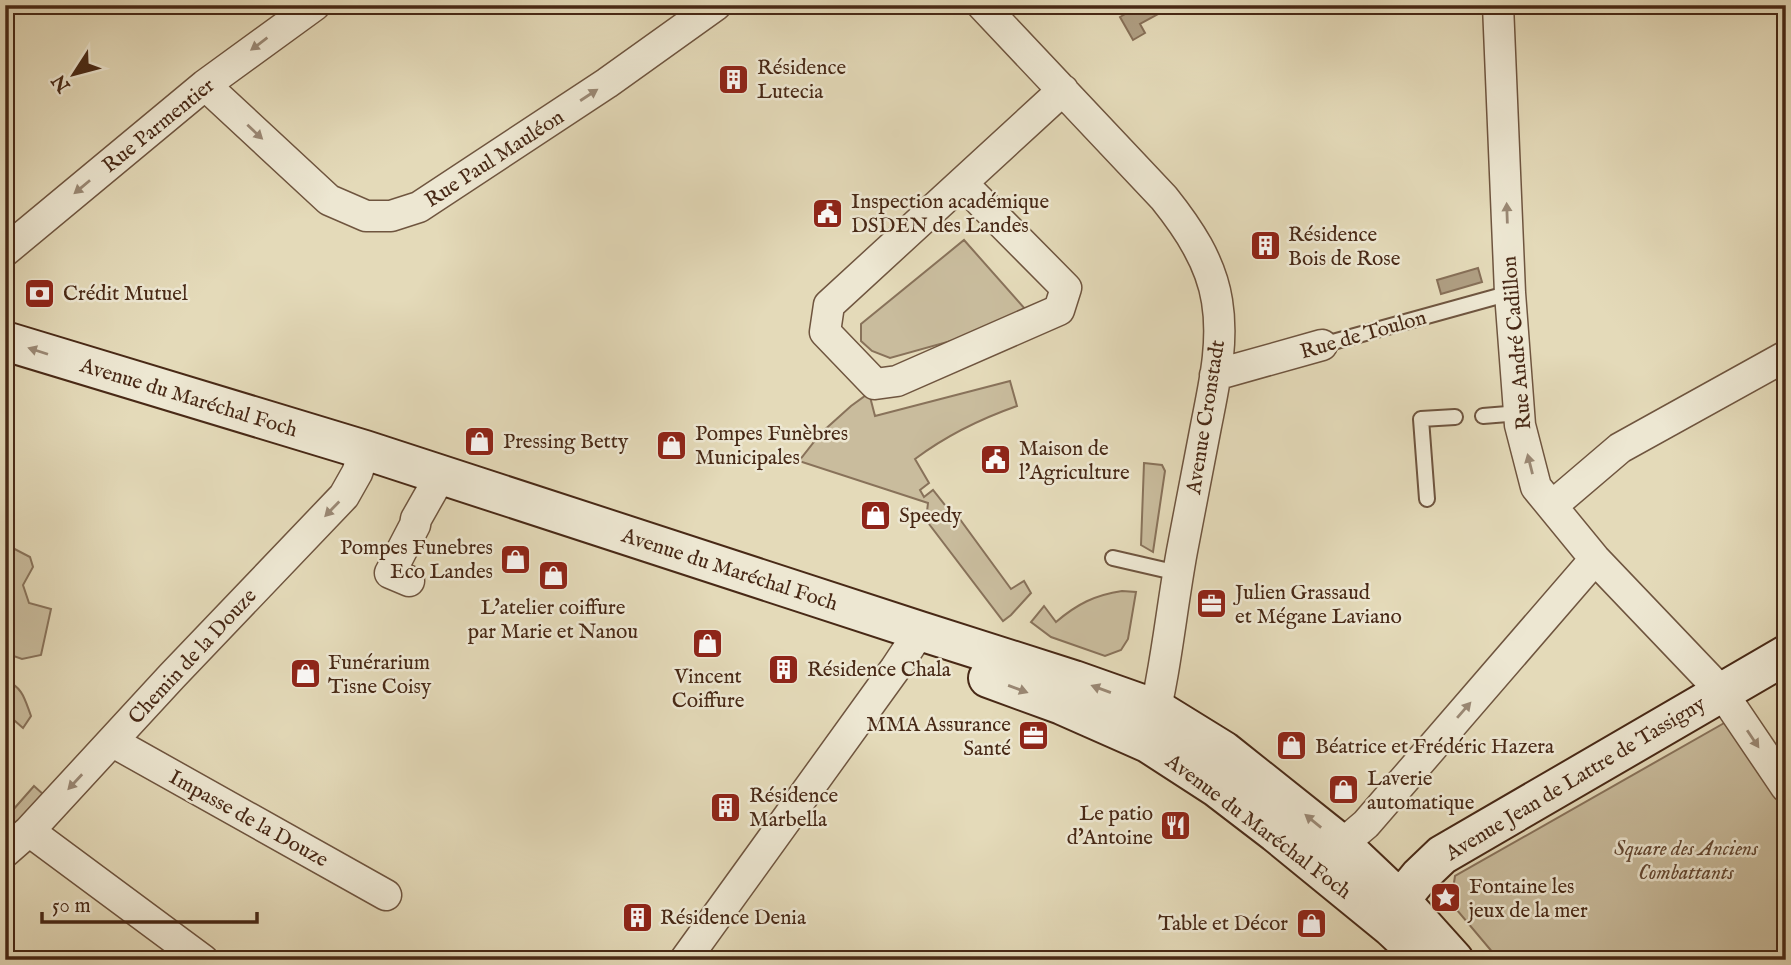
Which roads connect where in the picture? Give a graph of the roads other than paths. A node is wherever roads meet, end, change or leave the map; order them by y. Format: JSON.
{"nodes":[{"id":1,"x":315,"y":5,"type":"edge"},
{"id":2,"x":716,"y":5,"type":"edge"},
{"id":3,"x":982,"y":5,"type":"edge"},
{"id":4,"x":1498,"y":5,"type":"edge"},
{"id":5,"x":205,"y":85,"type":"junction"},
{"id":6,"x":1063,"y":90,"type":"junction"},
{"id":7,"x":962,"y":183,"type":"junction"},
{"id":8,"x":5,"y":251,"type":"edge"},
{"id":9,"x":1510,"y":293,"type":"junction"},
{"id":10,"x":5,"y":341,"type":"edge"},
{"id":11,"x":1322,"y":345,"type":"joint"},
{"id":12,"x":1786,"y":356,"type":"edge"},
{"id":13,"x":5,"y":366,"type":"edge"},
{"id":14,"x":1215,"y":375,"type":"junction"},
{"id":15,"x":1520,"y":414,"type":"junction"},
{"id":16,"x":1483,"y":415,"type":"dead end"},
{"id":17,"x":1455,"y":417,"type":"dead end"},
{"id":18,"x":361,"y":462,"type":"junction"},
{"id":19,"x":435,"y":485,"type":"junction"},
{"id":20,"x":1427,"y":499,"type":"dead end"},
{"id":21,"x":1552,"y":506,"type":"junction"},
{"id":22,"x":1113,"y":558,"type":"dead end"},
{"id":23,"x":1595,"y":559,"type":"junction"},
{"id":24,"x":1178,"y":573,"type":"junction"},
{"id":25,"x":409,"y":582,"type":"dead end"},
{"id":26,"x":914,"y":640,"type":"junction"},
{"id":27,"x":1786,"y":654,"type":"edge"},
{"id":28,"x":1721,"y":691,"type":"junction"},
{"id":29,"x":1152,"y":726,"type":"junction"},
{"id":30,"x":113,"y":741,"type":"junction"},
{"id":31,"x":1786,"y":787,"type":"edge"},
{"id":32,"x":29,"y":831,"type":"junction"},
{"id":33,"x":5,"y":852,"type":"edge"},
{"id":34,"x":1329,"y":855,"type":"junction"},
{"id":35,"x":386,"y":895,"type":"dead end"},
{"id":36,"x":1396,"y":914,"type":"junction"},
{"id":37,"x":203,"y":960,"type":"edge"},
{"id":38,"x":685,"y":960,"type":"edge"},
{"id":39,"x":1426,"y":960,"type":"edge"},
{"id":40,"x":1454,"y":960,"type":"edge"}],
"edges":[{"from":1,"to":5,"type":"street","name":"Rue Parmentier","one_way":true},
{"from":5,"to":2,"type":"street","name":"Rue Paul Mauléon","one_way":true},
{"from":3,"to":6,"type":"street","name":"Avenue Cronstadt"},
{"from":9,"to":4,"type":"street","name":"Rue André Cadillon","one_way":true},
{"from":5,"to":8,"type":"street","name":"Rue Parmentier","one_way":true},
{"from":6,"to":7,"type":"street"},
{"from":6,"to":14,"type":"street","name":"Avenue Cronstadt"},
{"from":7,"to":7,"type":"street"},
{"from":9,"to":11,"type":"lane","name":"Rue de Toulon"},
{"from":9,"to":15,"type":"street","name":"Rue André Cadillon"},
{"from":18,"to":10,"type":"main road","name":"Avenue du Maréchal Foch","one_way":true},
{"from":11,"to":14,"type":"street","name":"Rue de Toulon"},
{"from":12,"to":21,"type":"street"},
{"from":13,"to":18,"type":"main road","name":"Avenue du Maréchal Foch"},
{"from":14,"to":24,"type":"street","name":"Avenue Cronstadt"},
{"from":15,"to":16,"type":"lane"},
{"from":21,"to":15,"type":"street","name":"Rue André Cadillon","one_way":true},
{"from":17,"to":20,"type":"lane"},
{"from":18,"to":19,"type":"main road","name":"Avenue du Maréchal Foch"},
{"from":18,"to":30,"type":"street","name":"Chemin de la Douze","one_way":true},
{"from":19,"to":25,"type":"street"},
{"from":19,"to":26,"type":"main road","name":"Avenue du Maréchal Foch"},
{"from":21,"to":23,"type":"street","name":"Rue André Cadillon"},
{"from":22,"to":24,"type":"lane"},
{"from":23,"to":28,"type":"street","name":"Rue André Cadillon"},
{"from":34,"to":23,"type":"street","one_way":true},
{"from":24,"to":29,"type":"street","name":"Avenue Cronstadt"},
{"from":26,"to":29,"type":"main road","name":"Avenue du Maréchal Foch"},
{"from":26,"to":38,"type":"street"},
{"from":27,"to":28,"type":"main road","name":"Avenue Jean de Lattre de Tassigny"},
{"from":28,"to":31,"type":"street","name":"Rue André Cadillon","one_way":true},
{"from":28,"to":36,"type":"main road","name":"Avenue Jean de Lattre de Tassigny"},
{"from":29,"to":34,"type":"main road","name":"Avenue du Maréchal Foch"},
{"from":30,"to":32,"type":"street","name":"Chemin de la Douze","one_way":true},
{"from":30,"to":35,"type":"street","name":"Impasse de la Douze"},
{"from":32,"to":33,"type":"street","name":"Chemin de la Douze"},
{"from":32,"to":37,"type":"street"},
{"from":34,"to":36,"type":"main road","name":"Avenue du Maréchal Foch"},
{"from":36,"to":39,"type":"main road"},
{"from":36,"to":40,"type":"main road"}]}
